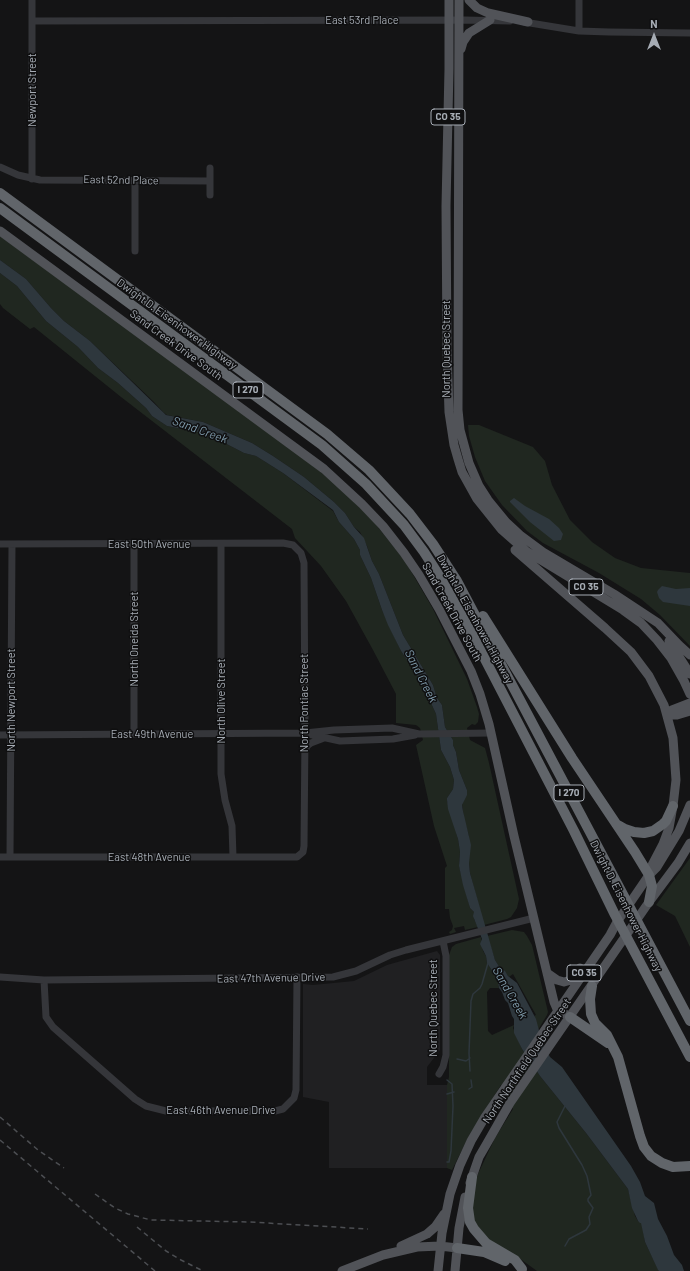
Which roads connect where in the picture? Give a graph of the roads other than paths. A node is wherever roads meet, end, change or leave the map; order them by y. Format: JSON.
{"nodes":[{"id":1,"x":32,"y":0,"type":"edge"},
{"id":2,"x":449,"y":0,"type":"edge"},
{"id":3,"x":459,"y":0,"type":"edge"},
{"id":4,"x":469,"y":0,"type":"edge"},
{"id":5,"x":579,"y":0,"type":"edge"},
{"id":6,"x":449,"y":20,"type":"junction"},
{"id":7,"x":459,"y":20,"type":"junction"},
{"id":8,"x":490,"y":20,"type":"junction"},
{"id":9,"x":32,"y":21,"type":"junction"},
{"id":10,"x":528,"y":22,"type":"junction"},
{"id":11,"x":579,"y":31,"type":"junction"},
{"id":12,"x":690,"y":33,"type":"edge"},
{"id":13,"x":459,"y":54,"type":"junction"},
{"id":14,"x":0,"y":166,"type":"edge"},
{"id":15,"x":210,"y":168,"type":"dead end"},
{"id":16,"x":32,"y":179,"type":"junction"},
{"id":17,"x":135,"y":180,"type":"junction"},
{"id":18,"x":210,"y":181,"type":"junction"},
{"id":19,"x":0,"y":193,"type":"edge"},
{"id":20,"x":210,"y":195,"type":"dead end"},
{"id":21,"x":0,"y":208,"type":"edge"},
{"id":22,"x":0,"y":231,"type":"edge"},
{"id":23,"x":135,"y":251,"type":"dead end"},
{"id":24,"x":471,"y":489,"type":"junction"},
{"id":25,"x":0,"y":544,"type":"edge"},
{"id":26,"x":12,"y":544,"type":"junction"},
{"id":27,"x":134,"y":544,"type":"junction"},
{"id":28,"x":221,"y":544,"type":"junction"},
{"id":29,"x":298,"y":548,"type":"joint"},
{"id":30,"x":447,"y":565,"type":"junction"},
{"id":31,"x":642,"y":613,"type":"junction"},
{"id":32,"x":690,"y":655,"type":"edge"},
{"id":33,"x":690,"y":674,"type":"edge"},
{"id":34,"x":690,"y":694,"type":"edge"},
{"id":35,"x":686,"y":709,"type":"edge"},
{"id":36,"x":668,"y":715,"type":"junction"},
{"id":37,"x":305,"y":733,"type":"junction"},
{"id":38,"x":134,"y":734,"type":"junction"},
{"id":39,"x":221,"y":734,"type":"junction"},
{"id":40,"x":419,"y":734,"type":"junction"},
{"id":41,"x":491,"y":734,"type":"junction"},
{"id":42,"x":0,"y":735,"type":"edge"},
{"id":43,"x":11,"y":735,"type":"junction"},
{"id":44,"x":325,"y":738,"type":"junction"},
{"id":45,"x":304,"y":752,"type":"junction"},
{"id":46,"x":690,"y":805,"type":"edge"},
{"id":47,"x":673,"y":806,"type":"junction"},
{"id":48,"x":615,"y":822,"type":"junction"},
{"id":49,"x":690,"y":843,"type":"edge"},
{"id":50,"x":10,"y":856,"type":"junction"},
{"id":51,"x":0,"y":857,"type":"edge"},
{"id":52,"x":233,"y":857,"type":"junction"},
{"id":53,"x":297,"y":857,"type":"joint"},
{"id":54,"x":649,"y":875,"type":"junction"},
{"id":55,"x":649,"y":902,"type":"junction"},
{"id":56,"x":534,"y":918,"type":"junction"},
{"id":57,"x":609,"y":933,"type":"junction"},
{"id":58,"x":443,"y":941,"type":"junction"},
{"id":59,"x":547,"y":973,"type":"junction"},
{"id":60,"x":0,"y":977,"type":"edge"},
{"id":61,"x":297,"y":977,"type":"junction"},
{"id":62,"x":44,"y":980,"type":"junction"},
{"id":63,"x":592,"y":986,"type":"junction"},
{"id":64,"x":559,"y":1010,"type":"junction"},
{"id":65,"x":570,"y":1017,"type":"junction"},
{"id":66,"x":690,"y":1021,"type":"edge"},
{"id":67,"x":614,"y":1048,"type":"junction"},
{"id":68,"x":690,"y":1057,"type":"edge"},
{"id":69,"x":439,"y":1074,"type":"dead end"},
{"id":70,"x":690,"y":1166,"type":"edge"},
{"id":71,"x":472,"y":1176,"type":"junction"},
{"id":72,"x":445,"y":1213,"type":"junction"},
{"id":73,"x":440,"y":1246,"type":"junction"},
{"id":74,"x":457,"y":1248,"type":"junction"},
{"id":75,"x":383,"y":1256,"type":"junction"},
{"id":76,"x":523,"y":1270,"type":"edge"},
{"id":77,"x":342,"y":1271,"type":"edge"},
{"id":78,"x":438,"y":1271,"type":"edge"},
{"id":79,"x":455,"y":1271,"type":"edge"}],
"edges":[{"from":1,"to":9,"type":"street","name":"Newport Street"},
{"from":2,"to":6,"type":"main road","name":"North Quebec Street"},
{"from":3,"to":7,"type":"main road","name":"North Quebec Street"},
{"from":4,"to":10,"type":"main road"},
{"from":5,"to":11,"type":"street"},
{"from":6,"to":7,"type":"street","name":"East 53rd Place"},
{"from":6,"to":9,"type":"street","name":"East 53rd Place"},
{"from":6,"to":24,"type":"main road","name":"North Quebec Street","number":"CO 35"},
{"from":7,"to":8,"type":"street","name":"East 53rd Place"},
{"from":7,"to":13,"type":"main road","name":"North Quebec Street","number":"CO 35"},
{"from":8,"to":10,"type":"street","name":"East 53rd Place"},
{"from":8,"to":13,"type":"main road"},
{"from":9,"to":16,"type":"street","name":"Newport Street"},
{"from":10,"to":11,"type":"street","name":"East 53rd Place"},
{"from":11,"to":12,"type":"street","name":"East 53rd Place"},
{"from":13,"to":31,"type":"main road","name":"North Quebec Street","number":"CO 35"},
{"from":14,"to":16,"type":"street","name":"East 52nd Place"},
{"from":15,"to":18,"type":"street"},
{"from":16,"to":17,"type":"street","name":"East 52nd Place"},
{"from":17,"to":18,"type":"street","name":"East 52nd Place"},
{"from":17,"to":23,"type":"street"},
{"from":18,"to":20,"type":"street"},
{"from":19,"to":30,"type":"highway","name":"Dwight D. Eisenhower Highway","number":"I 270"},
{"from":21,"to":68,"type":"highway","name":"Dwight D. Eisenhower Highway","number":"I 270"},
{"from":22,"to":41,"type":"main road","name":"Sand Creek Drive South"},
{"from":24,"to":34,"type":"main road","number":"CO 35"},
{"from":24,"to":36,"type":"main road"},
{"from":25,"to":26,"type":"street","name":"East 50th Avenue"},
{"from":26,"to":27,"type":"street","name":"East 50th Avenue"},
{"from":26,"to":43,"type":"street","name":"North Newport Street"},
{"from":27,"to":28,"type":"street","name":"East 50th Avenue"},
{"from":27,"to":38,"type":"street","name":"North Oneida Street"},
{"from":28,"to":29,"type":"street","name":"East 50th Avenue"},
{"from":28,"to":39,"type":"street","name":"North Olive Street"},
{"from":29,"to":37,"type":"street","name":"North Pontiac Street"},
{"from":30,"to":48,"type":"highway"},
{"from":30,"to":66,"type":"highway","name":"Dwight D. Eisenhower Highway","number":"I 270"},
{"from":31,"to":32,"type":"main road"},
{"from":31,"to":33,"type":"main road","number":"CO 35"},
{"from":35,"to":36,"type":"main road"},
{"from":36,"to":47,"type":"main road"},
{"from":37,"to":39,"type":"street","name":"East 49th Avenue"},
{"from":37,"to":40,"type":"street","name":"East 49th Avenue"},
{"from":37,"to":44,"type":"street","name":"East 49th Avenue"},
{"from":37,"to":45,"type":"street","name":"North Pontiac Street"},
{"from":38,"to":39,"type":"street","name":"East 49th Avenue"},
{"from":38,"to":43,"type":"street","name":"East 49th Avenue"},
{"from":39,"to":52,"type":"street","name":"North Olive Street"},
{"from":40,"to":41,"type":"street","name":"East 49th Avenue"},
{"from":40,"to":44,"type":"street","name":"East 49th Avenue"},
{"from":41,"to":56,"type":"main road","name":"Sand Creek Drive South"},
{"from":42,"to":43,"type":"street","name":"East 49th Avenue"},
{"from":43,"to":50,"type":"street","name":"North Newport Street"},
{"from":44,"to":45,"type":"street"},
{"from":45,"to":53,"type":"street","name":"North Pontiac Street"},
{"from":46,"to":54,"type":"main road","name":"North Northfield Quebec Street","number":"CO 35"},
{"from":47,"to":48,"type":"highway"},
{"from":47,"to":54,"type":"main road"},
{"from":48,"to":54,"type":"highway"},
{"from":49,"to":55,"type":"main road","name":"North Northfield Quebec Street","number":"CO 35"},
{"from":50,"to":51,"type":"street","name":"East 48th Avenue"},
{"from":50,"to":52,"type":"street","name":"East 48th Avenue"},
{"from":52,"to":53,"type":"street","name":"East 48th Avenue"},
{"from":54,"to":55,"type":"highway"},
{"from":54,"to":57,"type":"main road","name":"North Northfield Quebec Street","number":"CO 35"},
{"from":55,"to":63,"type":"main road","name":"North Northfield Quebec Street","number":"CO 35"},
{"from":56,"to":58,"type":"street","name":"East 47th Avenue Drive"},
{"from":56,"to":59,"type":"main road","name":"Sand Creek Drive South"},
{"from":57,"to":59,"type":"main road"},
{"from":57,"to":64,"type":"main road","name":"North Northfield Quebec Street","number":"CO 35"},
{"from":58,"to":61,"type":"street","name":"East 47th Avenue Drive"},
{"from":58,"to":69,"type":"street","name":"North Quebec Street"},
{"from":59,"to":64,"type":"main road","name":"Sand Creek Drive South"},
{"from":60,"to":62,"type":"street","name":"East 47th Avenue Drive"},
{"from":61,"to":62,"type":"street","name":"East 47th Avenue Drive"},
{"from":61,"to":62,"type":"street","name":"East 46th Avenue Drive"},
{"from":63,"to":65,"type":"main road","name":"North Northfield Quebec Street","number":"CO 35"},
{"from":63,"to":67,"type":"highway"},
{"from":64,"to":65,"type":"main road"},
{"from":64,"to":72,"type":"main road","name":"North Northfield Quebec Street","number":"CO 35"},
{"from":65,"to":67,"type":"highway"},
{"from":65,"to":71,"type":"main road","name":"North Northfield Quebec Street","number":"CO 35"},
{"from":67,"to":70,"type":"highway"},
{"from":71,"to":74,"type":"main road","name":"North Northfield Quebec Street","number":"CO 35"},
{"from":71,"to":76,"type":"highway"},
{"from":72,"to":73,"type":"main road","name":"North Northfield Quebec Street","number":"CO 35"},
{"from":72,"to":75,"type":"main road"},
{"from":73,"to":74,"type":"main road"},
{"from":73,"to":75,"type":"main road"},
{"from":73,"to":78,"type":"main road","name":"North Northfield Quebec Street","number":"CO 35"},
{"from":74,"to":76,"type":"highway"},
{"from":74,"to":79,"type":"main road","name":"North Northfield Quebec Street","number":"CO 35"},
{"from":75,"to":77,"type":"main road"}]}
